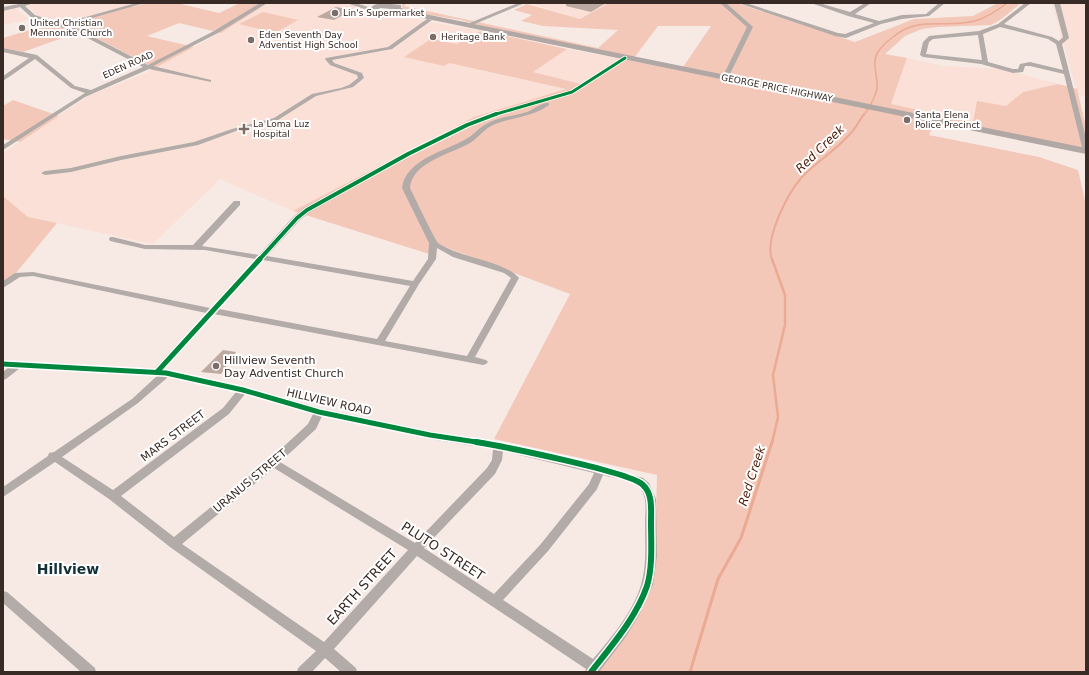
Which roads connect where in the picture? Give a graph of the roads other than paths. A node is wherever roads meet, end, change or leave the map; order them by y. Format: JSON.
{"nodes":[{"id":1,"x":31,"y":3,"type":"edge"},
{"id":2,"x":142,"y":3,"type":"edge"},
{"id":3,"x":264,"y":3,"type":"edge"},
{"id":4,"x":349,"y":3,"type":"edge"},
{"id":5,"x":362,"y":3,"type":"edge"},
{"id":6,"x":504,"y":3,"type":"edge"},
{"id":7,"x":723,"y":3,"type":"edge"},
{"id":8,"x":741,"y":3,"type":"edge"},
{"id":9,"x":814,"y":3,"type":"edge"},
{"id":10,"x":868,"y":3,"type":"edge"},
{"id":11,"x":942,"y":3,"type":"edge"},
{"id":12,"x":1028,"y":3,"type":"edge"},
{"id":13,"x":1057,"y":3,"type":"edge"},
{"id":14,"x":134,"y":4,"type":"edge"},
{"id":15,"x":384,"y":4,"type":"edge"},
{"id":16,"x":520,"y":4,"type":"edge"},
{"id":17,"x":21,"y":5,"type":"junction"},
{"id":18,"x":398,"y":5,"type":"edge"},
{"id":19,"x":3,"y":9,"type":"edge"},
{"id":20,"x":374,"y":10,"type":"junction"},
{"id":21,"x":386,"y":13,"type":"junction"},
{"id":22,"x":850,"y":15,"type":"junction"},
{"id":23,"x":430,"y":20,"type":"junction"},
{"id":24,"x":880,"y":23,"type":"junction"},
{"id":25,"x":62,"y":25,"type":"junction"},
{"id":26,"x":468,"y":25,"type":"junction"},
{"id":27,"x":1000,"y":25,"type":"junction"},
{"id":28,"x":980,"y":34,"type":"junction"},
{"id":29,"x":1059,"y":43,"type":"junction"},
{"id":30,"x":3,"y":50,"type":"edge"},
{"id":31,"x":35,"y":56,"type":"junction"},
{"id":32,"x":625,"y":58,"type":"junction"},
{"id":33,"x":985,"y":64,"type":"junction"},
{"id":34,"x":148,"y":67,"type":"junction"},
{"id":35,"x":1066,"y":73,"type":"junction"},
{"id":36,"x":725,"y":78,"type":"junction"},
{"id":37,"x":3,"y":79,"type":"edge"},
{"id":38,"x":210,"y":81,"type":"dead end"},
{"id":39,"x":90,"y":92,"type":"junction"},
{"id":40,"x":548,"y":100,"type":"junction"},
{"id":41,"x":3,"y":148,"type":"edge"},
{"id":42,"x":1086,"y":151,"type":"edge"},
{"id":43,"x":45,"y":173,"type":"dead end"},
{"id":44,"x":238,"y":203,"type":"dead end"},
{"id":45,"x":113,"y":239,"type":"dead end"},
{"id":46,"x":433,"y":243,"type":"junction"},
{"id":47,"x":196,"y":248,"type":"junction"},
{"id":48,"x":456,"y":255,"type":"junction"},
{"id":49,"x":260,"y":257,"type":"junction"},
{"id":50,"x":432,"y":259,"type":"junction"},
{"id":51,"x":415,"y":284,"type":"junction"},
{"id":52,"x":3,"y":285,"type":"edge"},
{"id":53,"x":212,"y":311,"type":"junction"},
{"id":54,"x":380,"y":342,"type":"junction"},
{"id":55,"x":470,"y":358,"type":"junction"},
{"id":56,"x":483,"y":362,"type":"dead end"},
{"id":57,"x":3,"y":364,"type":"edge"},
{"id":58,"x":18,"y":365,"type":"junction"},
{"id":59,"x":161,"y":373,"type":"junction"},
{"id":60,"x":3,"y":377,"type":"edge"},
{"id":61,"x":243,"y":390,"type":"junction"},
{"id":62,"x":319,"y":412,"type":"junction"},
{"id":63,"x":499,"y":446,"type":"junction"},
{"id":64,"x":53,"y":456,"type":"junction"},
{"id":65,"x":274,"y":463,"type":"junction"},
{"id":66,"x":600,"y":470,"type":"junction"},
{"id":67,"x":3,"y":493,"type":"edge"},
{"id":68,"x":113,"y":496,"type":"junction"},
{"id":69,"x":174,"y":544,"type":"junction"},
{"id":70,"x":416,"y":549,"type":"junction"},
{"id":71,"x":3,"y":596,"type":"edge"},
{"id":72,"x":495,"y":601,"type":"junction"},
{"id":73,"x":325,"y":650,"type":"junction"},
{"id":74,"x":592,"y":670,"type":"edge"},
{"id":75,"x":90,"y":672,"type":"edge"},
{"id":76,"x":303,"y":672,"type":"edge"},
{"id":77,"x":351,"y":672,"type":"edge"}],
"edges":[{"from":1,"to":17,"type":"street"},
{"from":2,"to":14,"type":"street"},
{"from":3,"to":34,"type":"street","name":"EDEN ROAD"},
{"from":4,"to":20,"type":"main road"},
{"from":5,"to":15,"type":"main road"},
{"from":6,"to":16,"type":"street"},
{"from":7,"to":36,"type":"street"},
{"from":8,"to":24,"type":"street"},
{"from":9,"to":22,"type":"street"},
{"from":10,"to":22,"type":"street"},
{"from":11,"to":24,"type":"street"},
{"from":12,"to":27,"type":"street"},
{"from":13,"to":29,"type":"street"},
{"from":14,"to":25,"type":"street"},
{"from":15,"to":18,"type":"highway","name":"GEORGE PRICE HIGHWAY"},
{"from":15,"to":20,"type":"highway"},
{"from":16,"to":26,"type":"street"},
{"from":17,"to":19,"type":"street"},
{"from":17,"to":25,"type":"street"},
{"from":18,"to":21,"type":"highway"},
{"from":18,"to":26,"type":"highway","name":"GEORGE PRICE HIGHWAY"},
{"from":20,"to":21,"type":"highway","name":"GEORGE PRICE HIGHWAY"},
{"from":21,"to":23,"type":"highway","name":"GEORGE PRICE HIGHWAY"},
{"from":22,"to":24,"type":"street"},
{"from":23,"to":26,"type":"highway","name":"GEORGE PRICE HIGHWAY"},
{"from":23,"to":43,"type":"street"},
{"from":25,"to":34,"type":"street"},
{"from":26,"to":32,"type":"highway","name":"GEORGE PRICE HIGHWAY"},
{"from":27,"to":28,"type":"street"},
{"from":27,"to":29,"type":"street"},
{"from":28,"to":33,"type":"street"},
{"from":28,"to":33,"type":"street"},
{"from":29,"to":35,"type":"street"},
{"from":30,"to":31,"type":"street"},
{"from":31,"to":37,"type":"street"},
{"from":31,"to":39,"type":"street"},
{"from":32,"to":36,"type":"highway","name":"GEORGE PRICE HIGHWAY"},
{"from":32,"to":40,"type":"street"},
{"from":33,"to":35,"type":"street"},
{"from":34,"to":38,"type":"street"},
{"from":34,"to":39,"type":"street","name":"EDEN ROAD"},
{"from":35,"to":42,"type":"street"},
{"from":36,"to":42,"type":"highway","name":"GEORGE PRICE HIGHWAY"},
{"from":39,"to":41,"type":"street","name":"EDEN ROAD"},
{"from":40,"to":46,"type":"street"},
{"from":40,"to":49,"type":"street"},
{"from":44,"to":47,"type":"street"},
{"from":45,"to":47,"type":"street"},
{"from":46,"to":48,"type":"street"},
{"from":46,"to":50,"type":"street"},
{"from":47,"to":49,"type":"street"},
{"from":48,"to":50,"type":"street"},
{"from":48,"to":55,"type":"street"},
{"from":49,"to":51,"type":"street"},
{"from":49,"to":53,"type":"street"},
{"from":50,"to":51,"type":"street"},
{"from":51,"to":54,"type":"street"},
{"from":52,"to":53,"type":"street"},
{"from":53,"to":54,"type":"street"},
{"from":53,"to":59,"type":"street"},
{"from":54,"to":55,"type":"street"},
{"from":55,"to":56,"type":"street"},
{"from":57,"to":58,"type":"street","name":"HILLVIEW ROAD"},
{"from":58,"to":59,"type":"street","name":"HILLVIEW ROAD"},
{"from":58,"to":60,"type":"street"},
{"from":59,"to":61,"type":"street","name":"HILLVIEW ROAD"},
{"from":59,"to":64,"type":"street"},
{"from":61,"to":62,"type":"street","name":"HILLVIEW ROAD"},
{"from":61,"to":68,"type":"street","name":"MARS STREET"},
{"from":62,"to":63,"type":"street","name":"HILLVIEW ROAD"},
{"from":62,"to":65,"type":"street","name":"URANUS STREET"},
{"from":63,"to":66,"type":"street","name":"HILLVIEW ROAD"},
{"from":63,"to":70,"type":"street","name":"EARTH STREET"},
{"from":64,"to":67,"type":"street"},
{"from":64,"to":68,"type":"street"},
{"from":65,"to":69,"type":"street","name":"URANUS STREET"},
{"from":65,"to":70,"type":"street","name":"PLUTO STREET"},
{"from":66,"to":72,"type":"street"},
{"from":66,"to":74,"type":"street","name":"HILLVIEW ROAD"},
{"from":68,"to":69,"type":"street"},
{"from":69,"to":73,"type":"street"},
{"from":70,"to":72,"type":"street","name":"PLUTO STREET"},
{"from":70,"to":73,"type":"street","name":"EARTH STREET"},
{"from":71,"to":75,"type":"street"},
{"from":72,"to":74,"type":"street","name":"PLUTO STREET"},
{"from":73,"to":76,"type":"street","name":"EARTH STREET"},
{"from":73,"to":77,"type":"street"}]}
